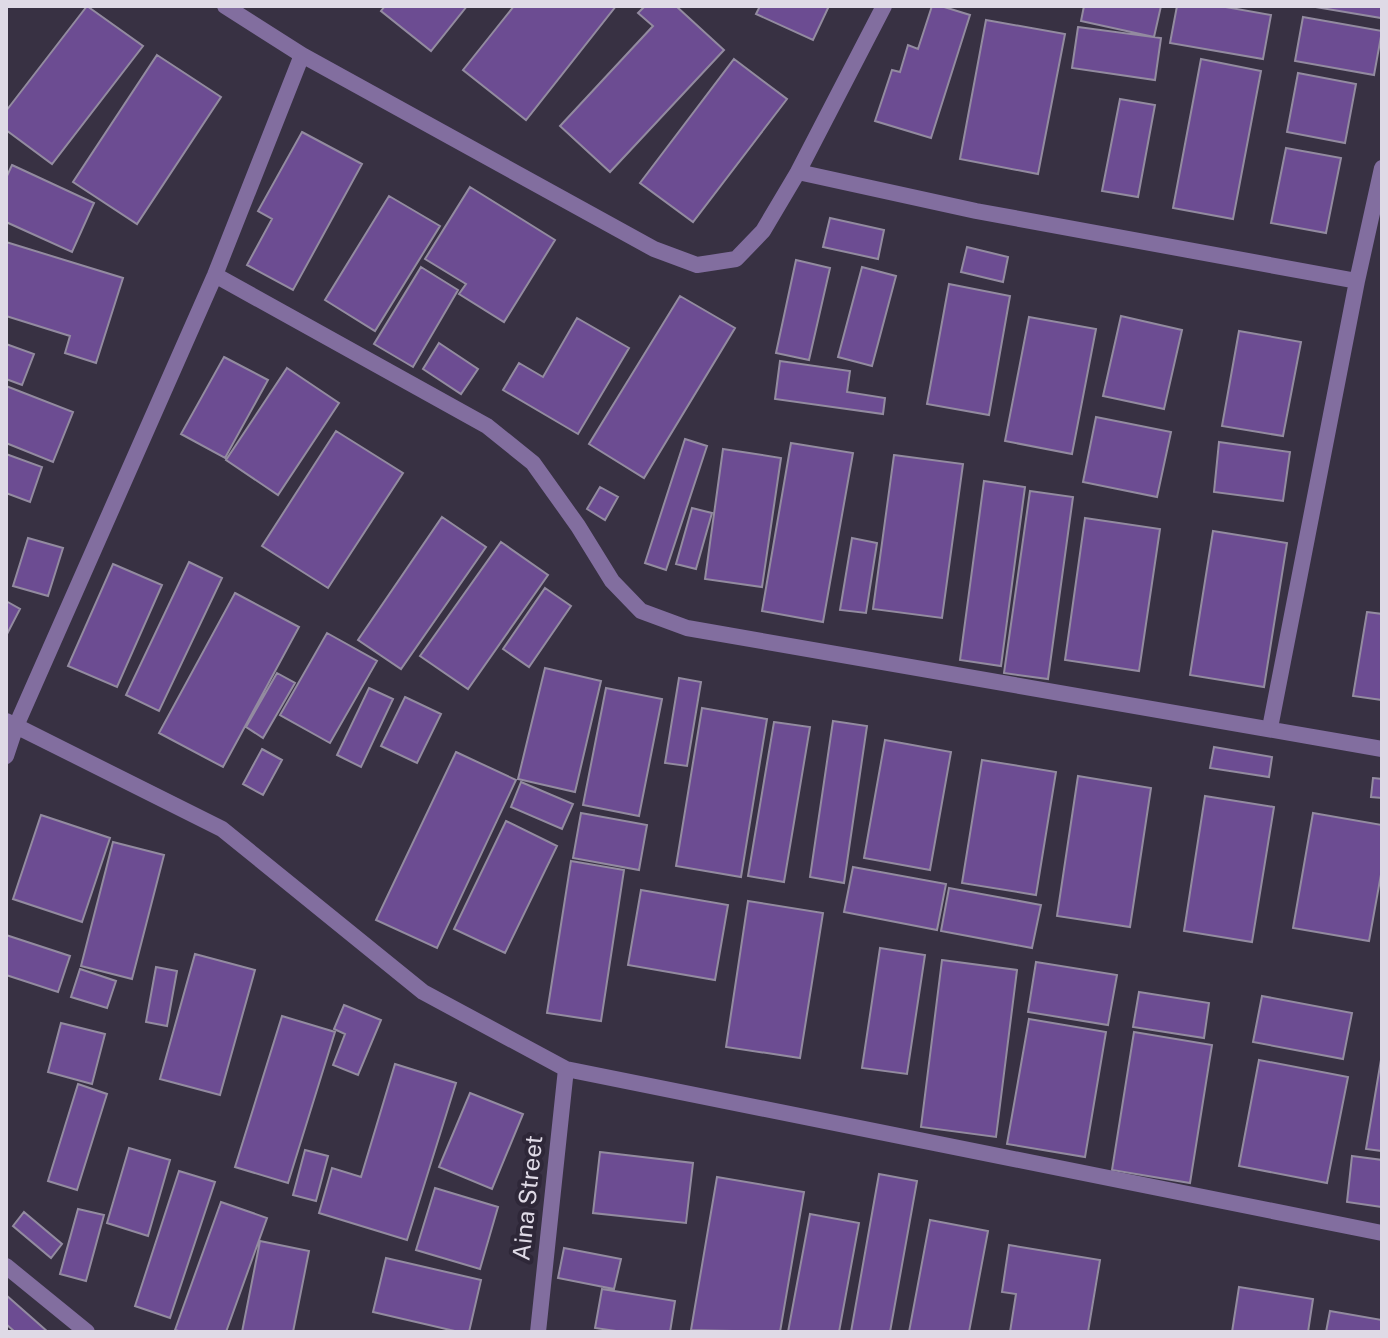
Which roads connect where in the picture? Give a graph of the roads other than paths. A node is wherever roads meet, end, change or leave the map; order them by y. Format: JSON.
{"nodes":[{"id":1,"x":225,"y":6,"type":"edge"},
{"id":2,"x":884,"y":6,"type":"edge"},
{"id":3,"x":302,"y":55,"type":"junction"},
{"id":4,"x":1382,"y":168,"type":"edge"},
{"id":5,"x":798,"y":172,"type":"junction"},
{"id":6,"x":215,"y":275,"type":"junction"},
{"id":7,"x":1357,"y":281,"type":"junction"},
{"id":8,"x":11,"y":723,"type":"edge"},
{"id":9,"x":1270,"y":728,"type":"junction"},
{"id":10,"x":1382,"y":749,"type":"edge"},
{"id":11,"x":6,"y":756,"type":"edge"},
{"id":12,"x":566,"y":1069,"type":"junction"},
{"id":13,"x":1382,"y":1233,"type":"edge"},
{"id":14,"x":6,"y":1266,"type":"edge"},
{"id":15,"x":87,"y":1332,"type":"edge"},
{"id":16,"x":538,"y":1332,"type":"edge"}],
"edges":[{"from":1,"to":3,"type":"street"},
{"from":2,"to":5,"type":"street"},
{"from":3,"to":5,"type":"street"},
{"from":3,"to":6,"type":"street"},
{"from":4,"to":7,"type":"street"},
{"from":5,"to":7,"type":"street"},
{"from":6,"to":8,"type":"street"},
{"from":6,"to":9,"type":"street"},
{"from":7,"to":9,"type":"street"},
{"from":8,"to":11,"type":"street"},
{"from":8,"to":12,"type":"street"},
{"from":9,"to":10,"type":"street"},
{"from":12,"to":13,"type":"street"},
{"from":12,"to":16,"type":"street","name":"Aina Street"},
{"from":14,"to":15,"type":"street"}]}
